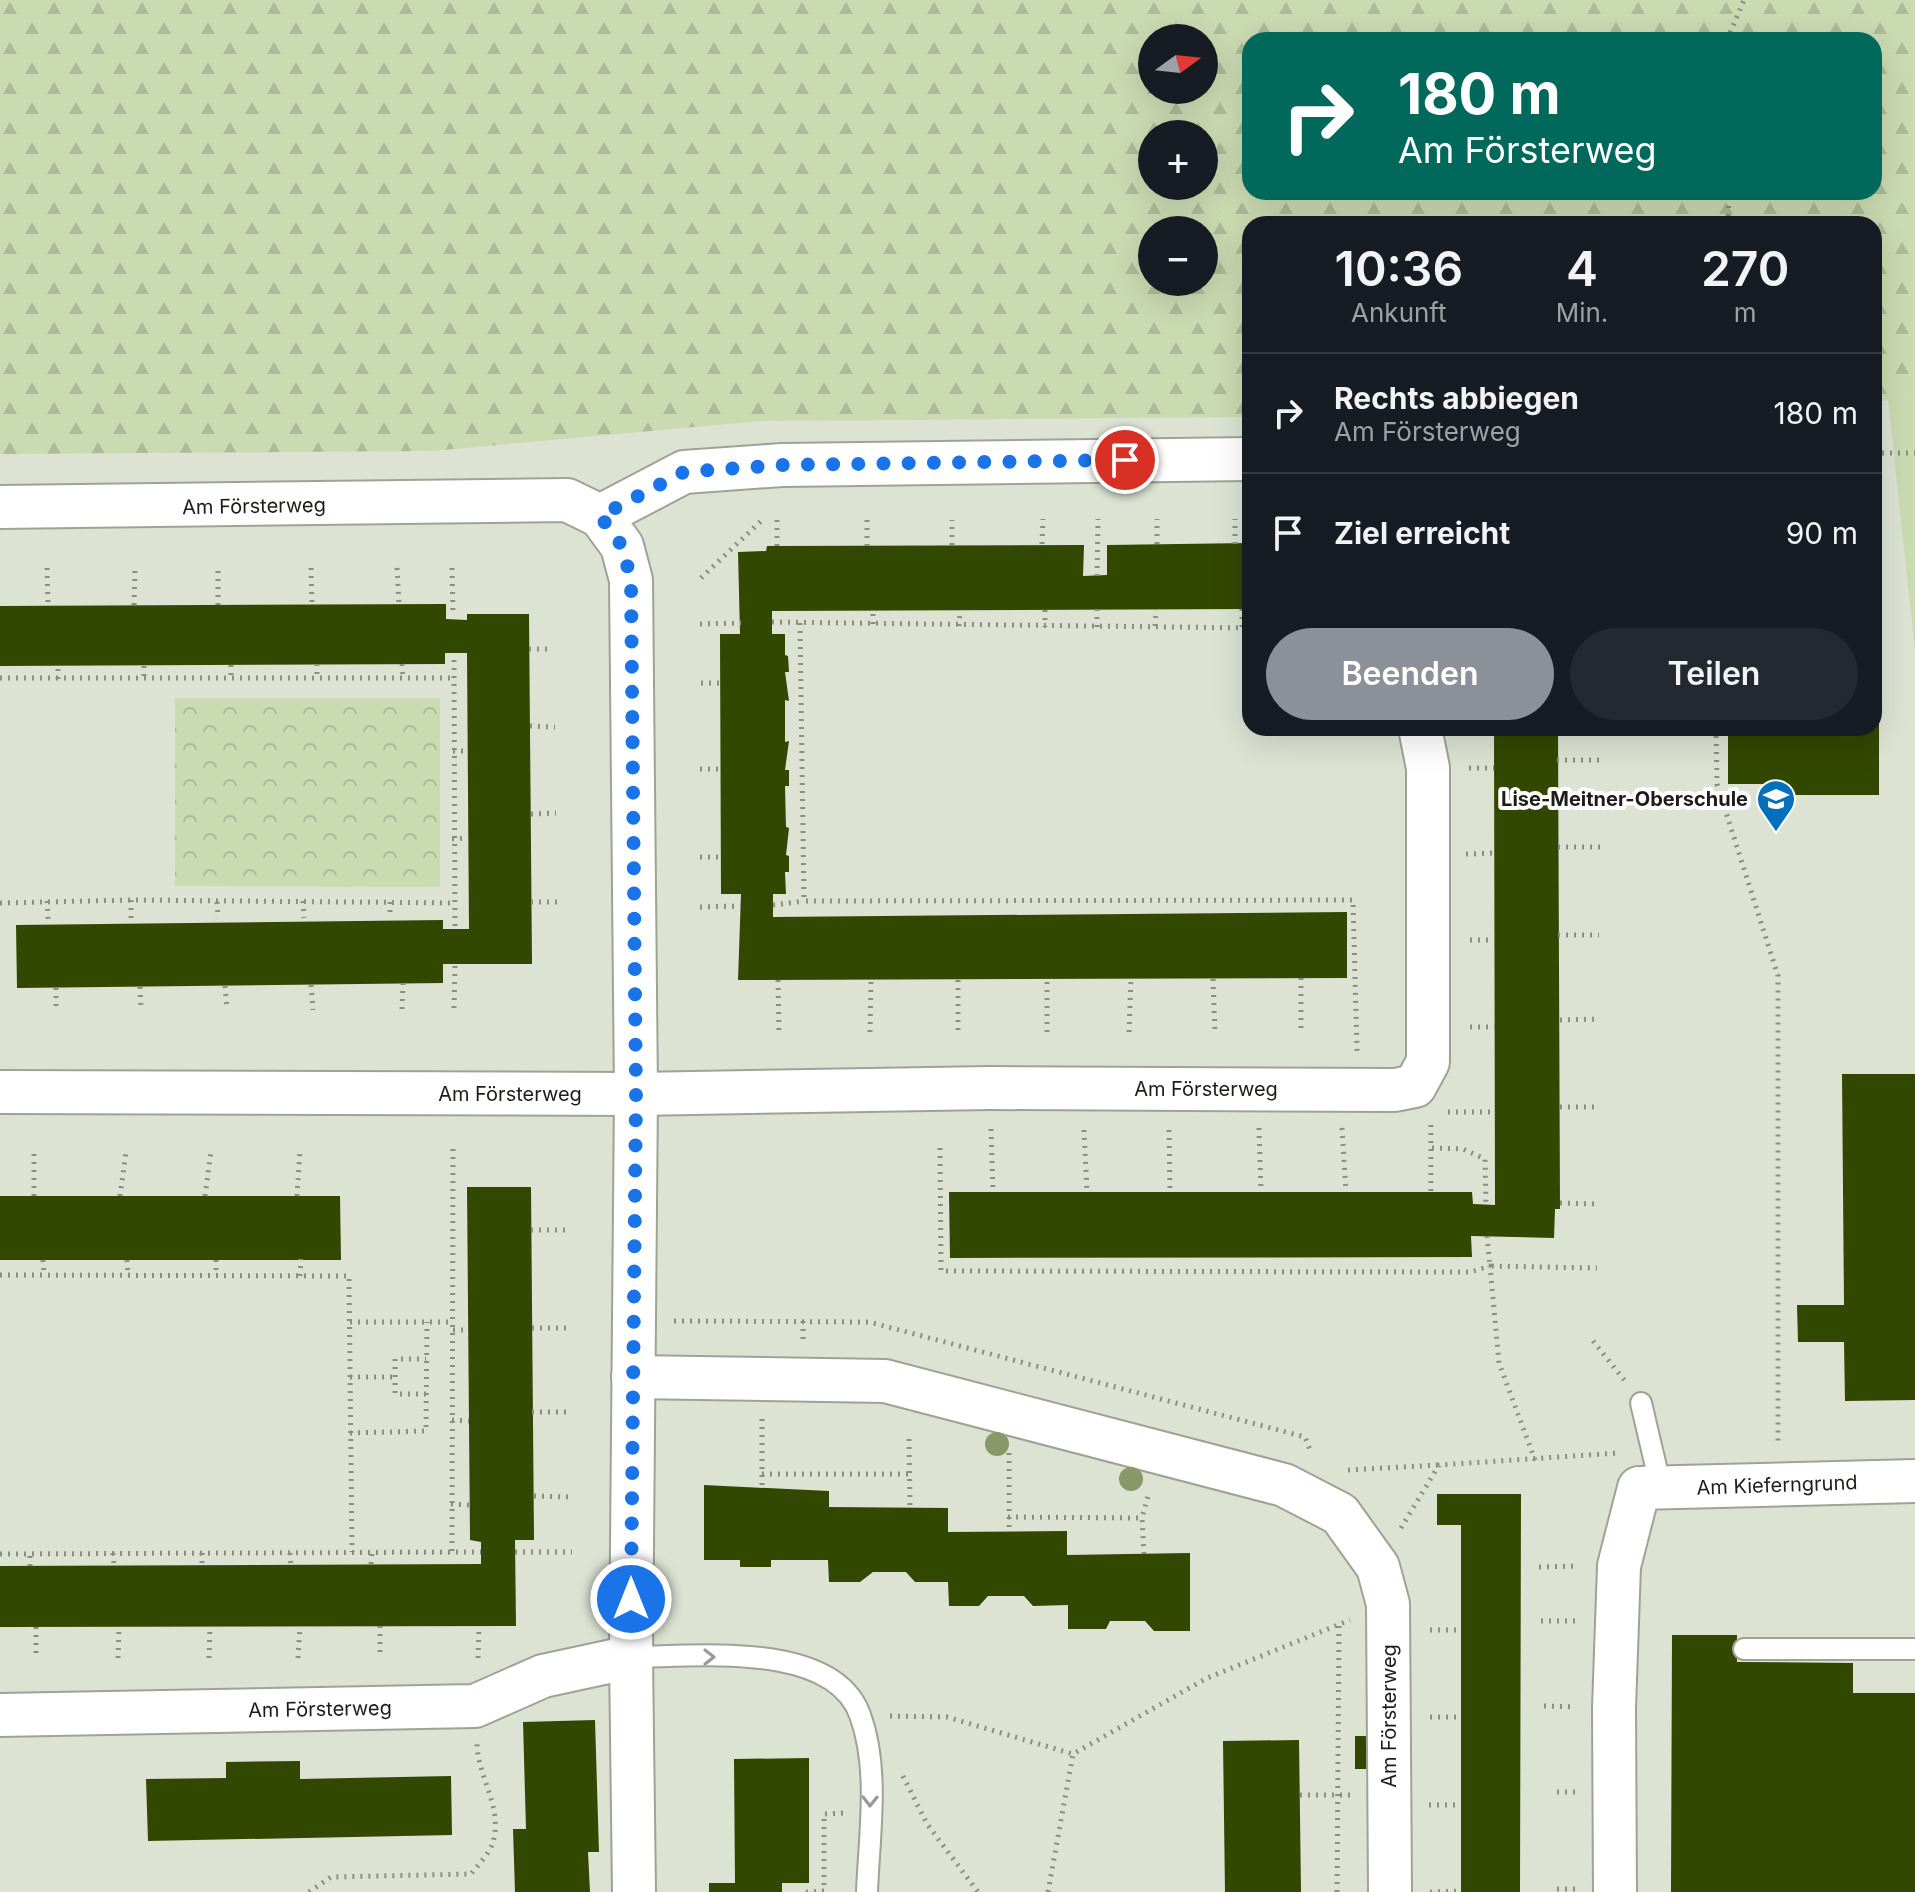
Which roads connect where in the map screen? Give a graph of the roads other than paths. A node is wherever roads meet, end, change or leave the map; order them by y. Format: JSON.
{"nodes":[{"id":1,"x":1242,"y":459,"type":"edge"},
{"id":2,"x":0,"y":507,"type":"edge"},
{"id":3,"x":600,"y":516,"type":"junction"},
{"id":4,"x":1422,"y":736,"type":"edge"},
{"id":5,"x":0,"y":1092,"type":"edge"},
{"id":6,"x":636,"y":1094,"type":"junction"},
{"id":7,"x":633,"y":1377,"type":"junction"},
{"id":8,"x":1641,"y":1403,"type":"road end"},
{"id":9,"x":1651,"y":1475,"type":"junction"},
{"id":10,"x":1915,"y":1481,"type":"edge"},
{"id":11,"x":1744,"y":1649,"type":"dead end"},
{"id":12,"x":1915,"y":1649,"type":"edge"},
{"id":13,"x":631,"y":1657,"type":"junction"},
{"id":14,"x":0,"y":1715,"type":"edge"},
{"id":15,"x":634,"y":1892,"type":"edge"},
{"id":16,"x":867,"y":1892,"type":"edge"},
{"id":17,"x":1390,"y":1892,"type":"edge"},
{"id":18,"x":1615,"y":1892,"type":"edge"}],
"edges":[{"from":1,"to":3,"type":"street"},
{"from":2,"to":3,"type":"street","name":"Am Försterweg"},
{"from":3,"to":6,"type":"street"},
{"from":4,"to":6,"type":"street","name":"Am Försterweg"},
{"from":5,"to":6,"type":"street","name":"Am Försterweg"},
{"from":6,"to":7,"type":"street"},
{"from":7,"to":13,"type":"street"},
{"from":7,"to":17,"type":"street","name":"Am Försterweg"},
{"from":8,"to":9,"type":"lane"},
{"from":9,"to":10,"type":"street","name":"Am Kieferngrund"},
{"from":9,"to":18,"type":"street"},
{"from":11,"to":12,"type":"lane"},
{"from":13,"to":14,"type":"street","name":"Am Försterweg"},
{"from":13,"to":15,"type":"street"},
{"from":13,"to":16,"type":"lane","one_way":true}]}
